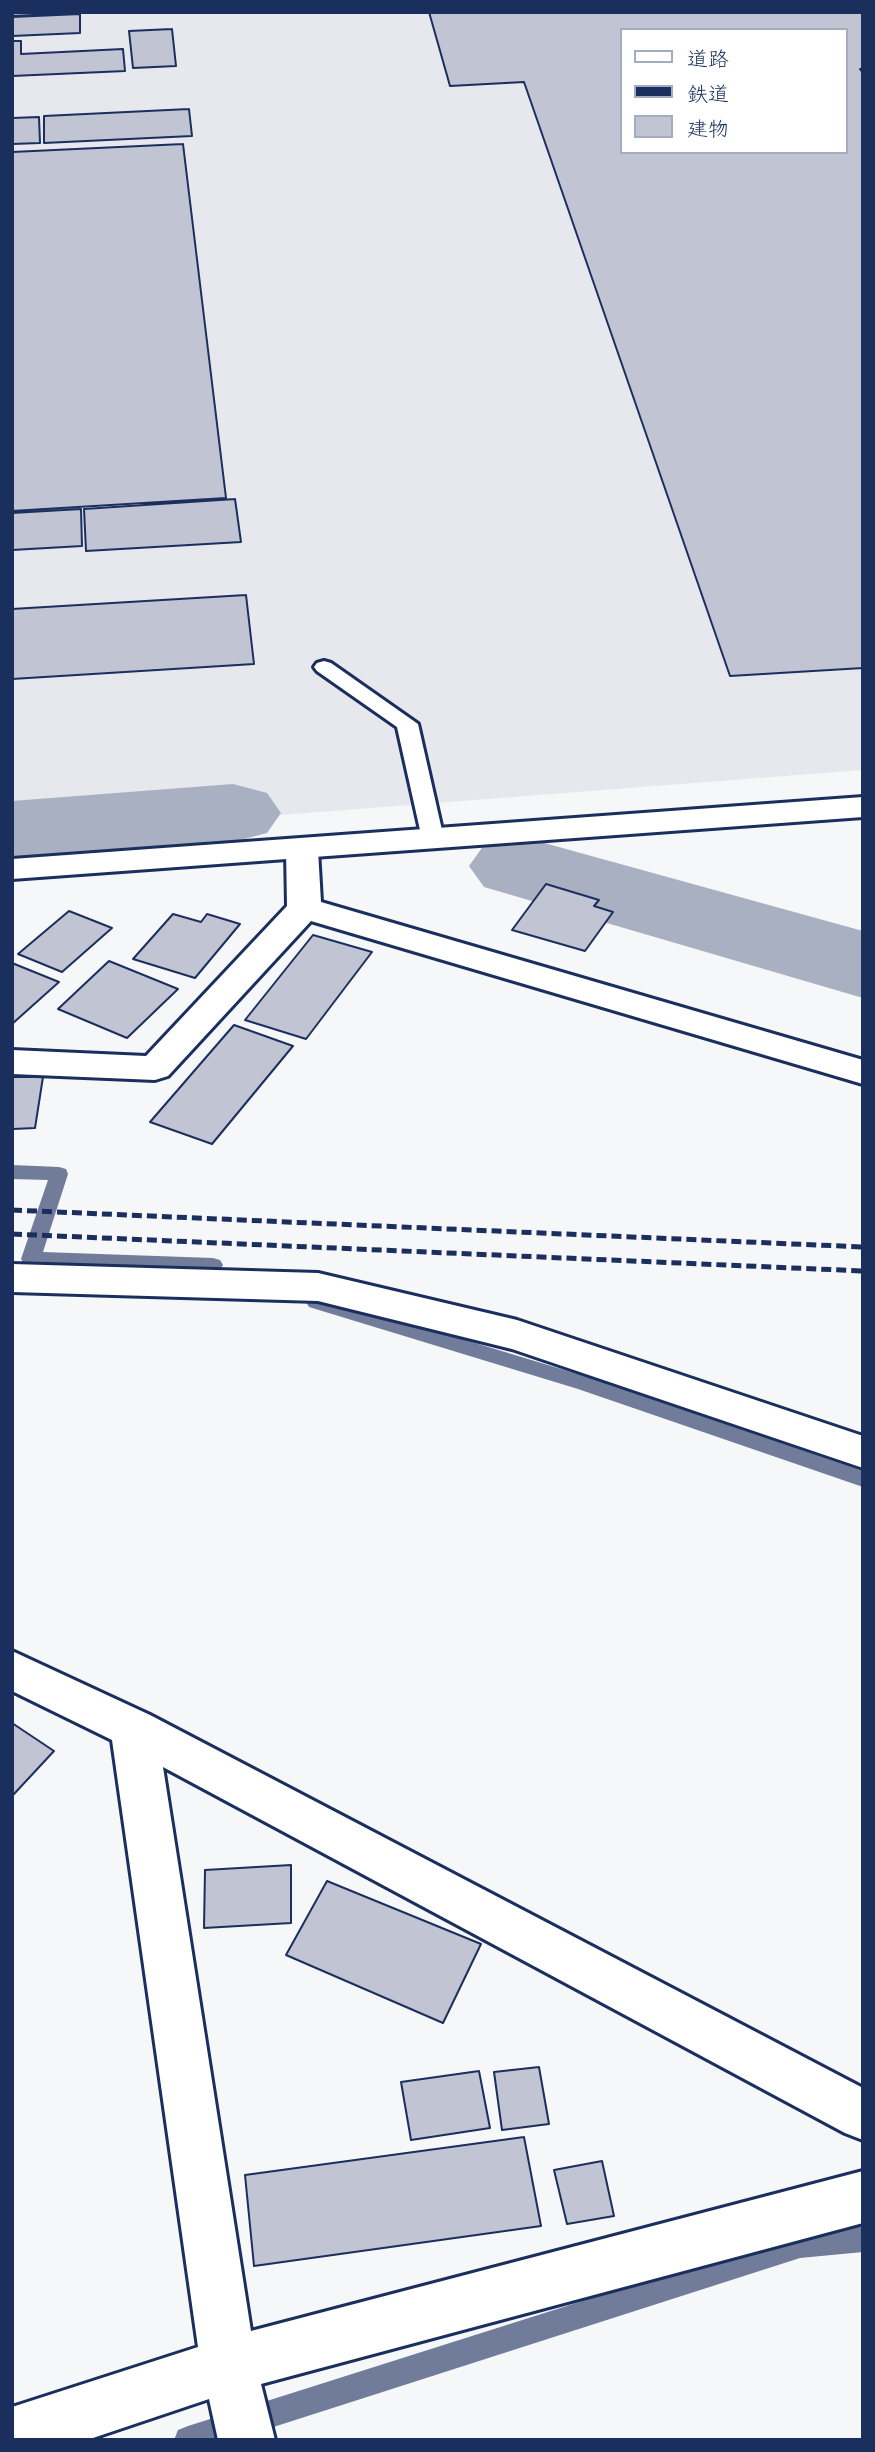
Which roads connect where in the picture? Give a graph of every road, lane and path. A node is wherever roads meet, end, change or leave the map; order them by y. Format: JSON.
{"nodes":[{"id":1,"x":324,"y":667,"type":"dead end"},
{"id":2,"x":863,"y":807,"type":"edge"},
{"id":3,"x":433,"y":839,"type":"junction"},
{"id":4,"x":302,"y":850,"type":"junction"},
{"id":5,"x":12,"y":869,"type":"edge"},
{"id":6,"x":304,"y":908,"type":"junction"},
{"id":7,"x":12,"y":1062,"type":"edge"},
{"id":8,"x":863,"y":1072,"type":"edge"},
{"id":9,"x":12,"y":1278,"type":"edge"},
{"id":10,"x":863,"y":1452,"type":"edge"},
{"id":11,"x":12,"y":1670,"type":"edge"},
{"id":12,"x":134,"y":1729,"type":"junction"},
{"id":13,"x":863,"y":2115,"type":"edge"},
{"id":14,"x":863,"y":2197,"type":"edge"},
{"id":15,"x":239,"y":2410,"type":"edge"},
{"id":16,"x":12,"y":2436,"type":"edge"}],
"edges":[{"from":1,"to":3,"type":"lane"},
{"from":2,"to":3,"type":"street"},
{"from":3,"to":4,"type":"street"},
{"from":4,"to":5,"type":"street"},
{"from":4,"to":6,"type":"street"},
{"from":6,"to":7,"type":"street"},
{"from":6,"to":8,"type":"street"},
{"from":9,"to":10,"type":"street"},
{"from":11,"to":12,"type":"street"},
{"from":12,"to":13,"type":"street"},
{"from":12,"to":15,"type":"street"},
{"from":14,"to":15,"type":"street"},
{"from":15,"to":16,"type":"street"}]}
